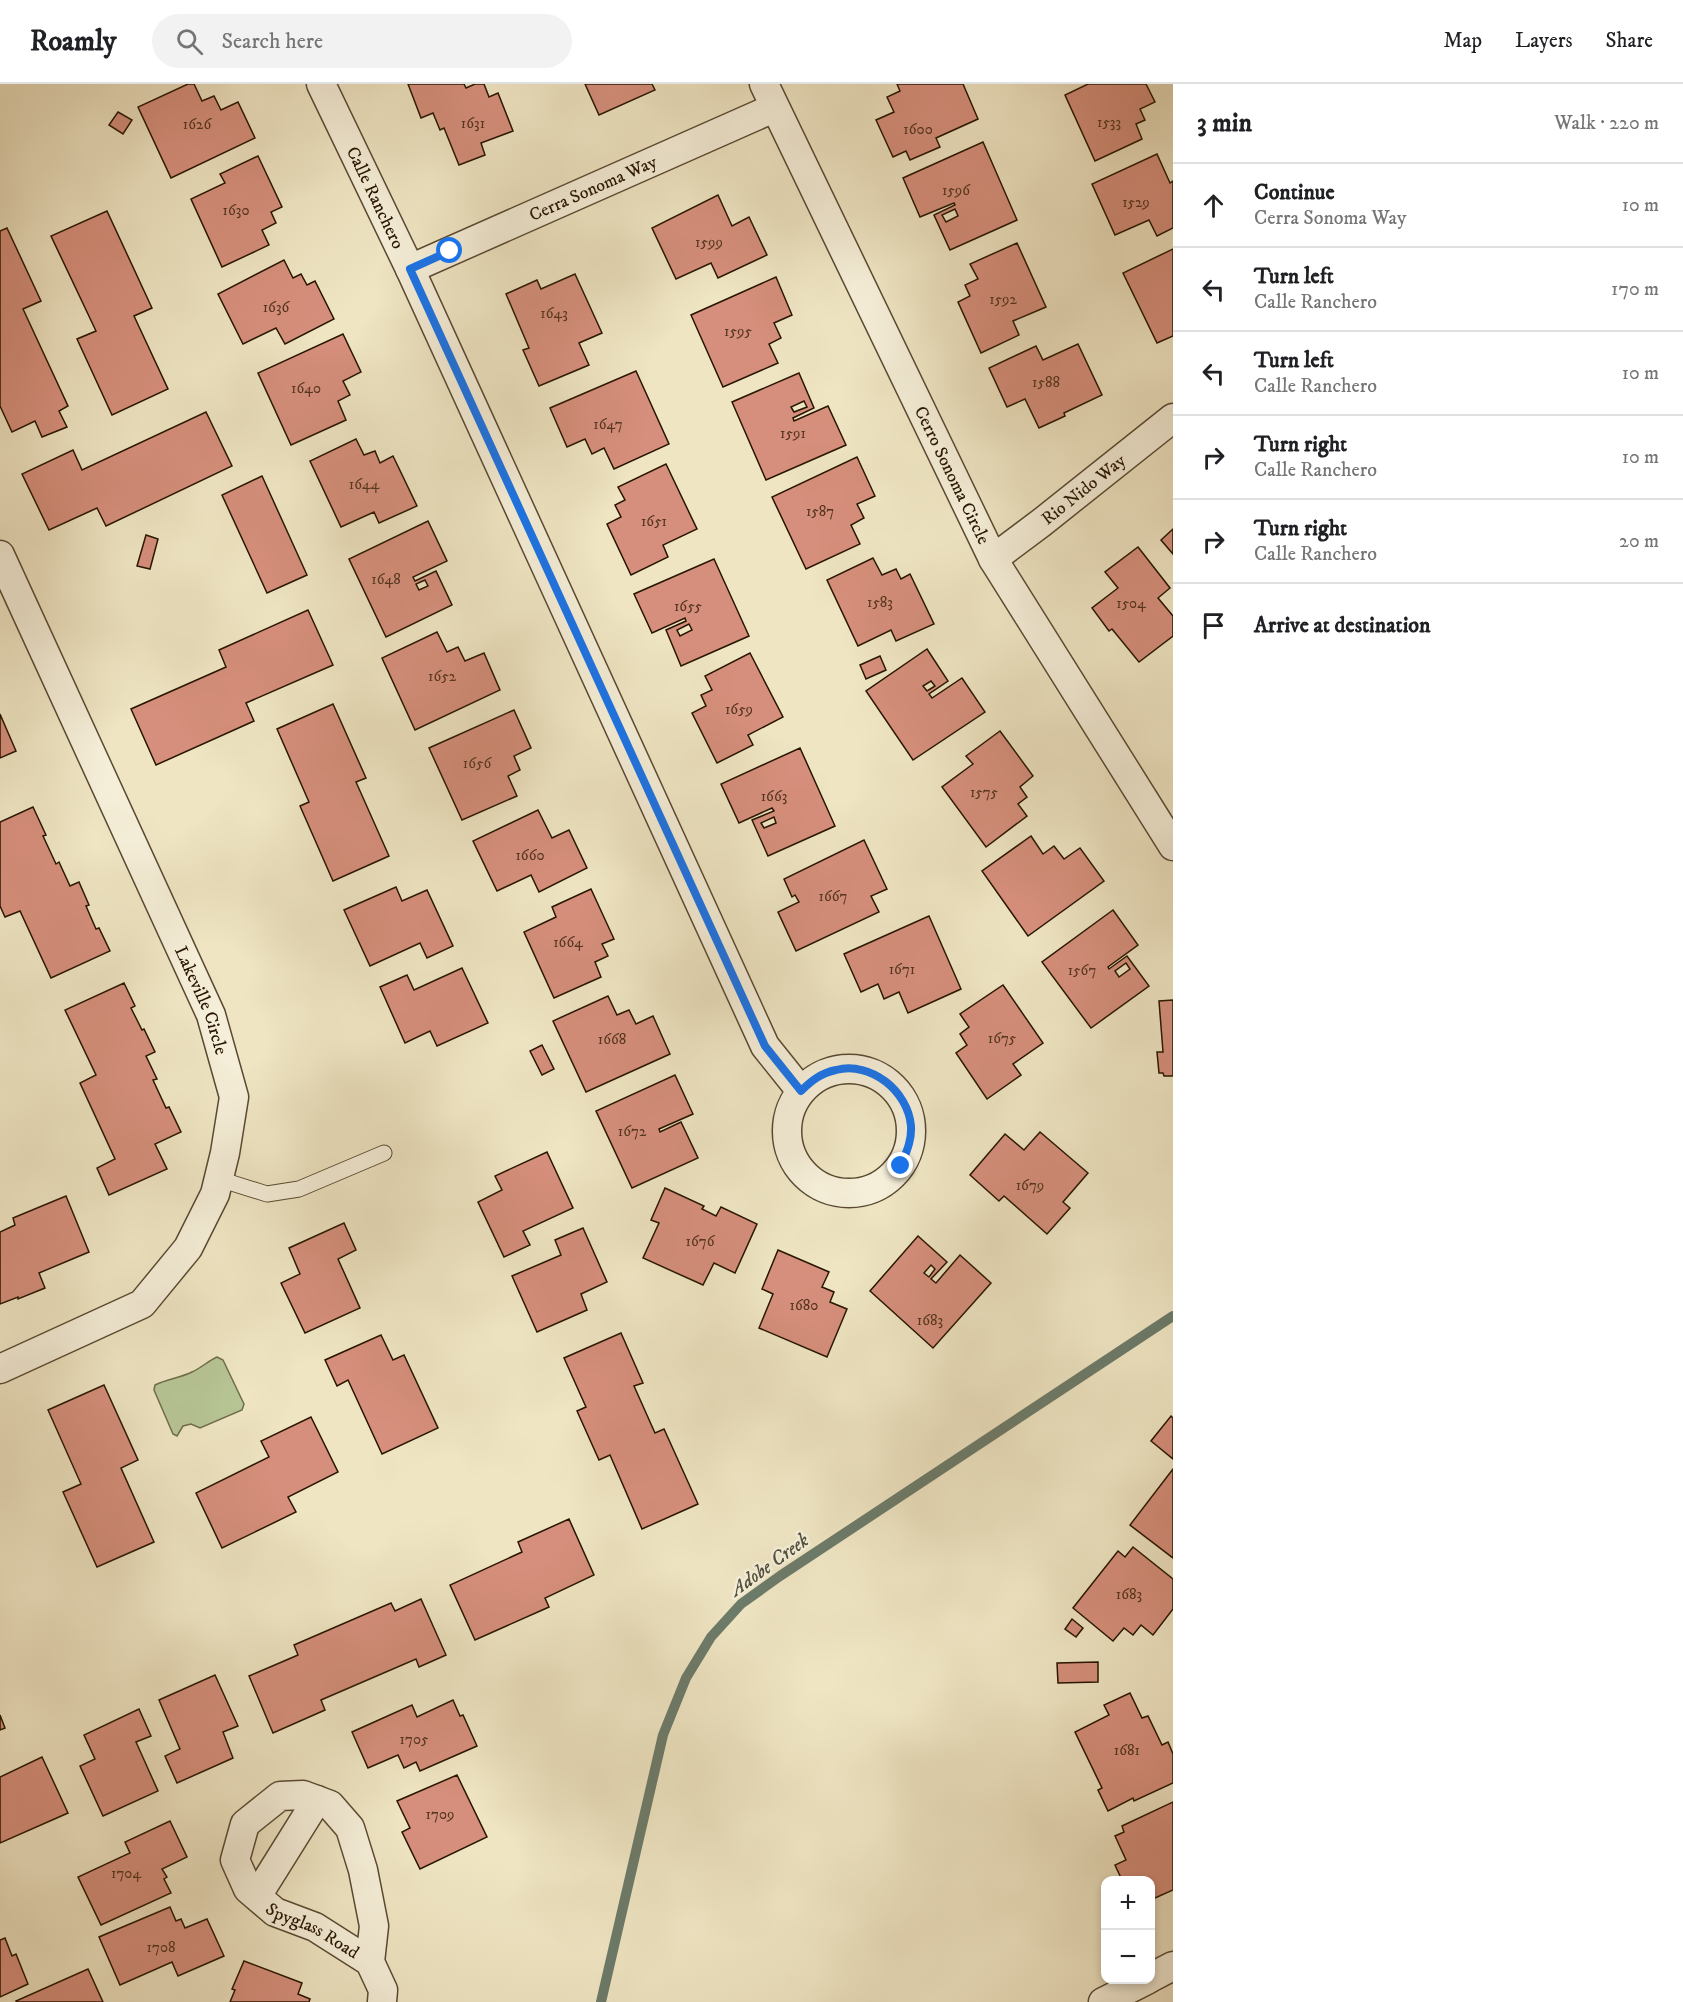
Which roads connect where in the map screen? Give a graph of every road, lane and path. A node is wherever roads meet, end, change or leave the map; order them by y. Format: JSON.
{"nodes":[{"id":1,"x":321,"y":84,"type":"edge"},
{"id":2,"x":769,"y":96,"type":"edge"},
{"id":3,"x":410,"y":269,"type":"junction"},
{"id":4,"x":1173,"y":418,"type":"edge"},
{"id":5,"x":0,"y":555,"type":"edge"},
{"id":6,"x":993,"y":559,"type":"junction"},
{"id":7,"x":1173,"y":846,"type":"edge"},
{"id":8,"x":801,"y":1091,"type":"junction"},
{"id":9,"x":384,"y":1153,"type":"dead end"},
{"id":10,"x":219,"y":1179,"type":"junction"},
{"id":11,"x":0,"y":1369,"type":"edge"},
{"id":12,"x":316,"y":1800,"type":"junction"},
{"id":13,"x":257,"y":1896,"type":"junction"},
{"id":14,"x":370,"y":1962,"type":"junction"},
{"id":15,"x":1173,"y":1966,"type":"edge"},
{"id":16,"x":1155,"y":1975,"type":"edge"},
{"id":17,"x":1138,"y":1984,"type":"edge"},
{"id":18,"x":382,"y":2002,"type":"edge"},
{"id":19,"x":1103,"y":2002,"type":"edge"}],
"edges":[{"from":1,"to":3,"type":"street","name":"Calle Ranchero"},
{"from":2,"to":3,"type":"street","name":"Cerra Sonoma Way"},
{"from":2,"to":6,"type":"street","name":"Cerro Sonoma Circle"},
{"from":3,"to":8,"type":"street","name":"Calle Ranchero"},
{"from":4,"to":6,"type":"street","name":"Rio Nido Way"},
{"from":5,"to":10,"type":"street","name":"Lakeville Circle"},
{"from":6,"to":7,"type":"street","name":"Cerro Sonoma Circle"},
{"from":8,"to":8,"type":"street"},
{"from":9,"to":10,"type":"lane"},
{"from":10,"to":11,"type":"street","name":"Lakeville Circle"},
{"from":12,"to":13,"type":"street","name":"Spyglass Road"},
{"from":12,"to":13,"type":"street","name":"Spyglass Road"},
{"from":12,"to":14,"type":"street","name":"Spyglass Road"},
{"from":13,"to":14,"type":"street","name":"Spyglass Road"},
{"from":14,"to":18,"type":"street","name":"Spyglass Road"},
{"from":15,"to":16,"type":"street"},
{"from":17,"to":19,"type":"street"}]}
